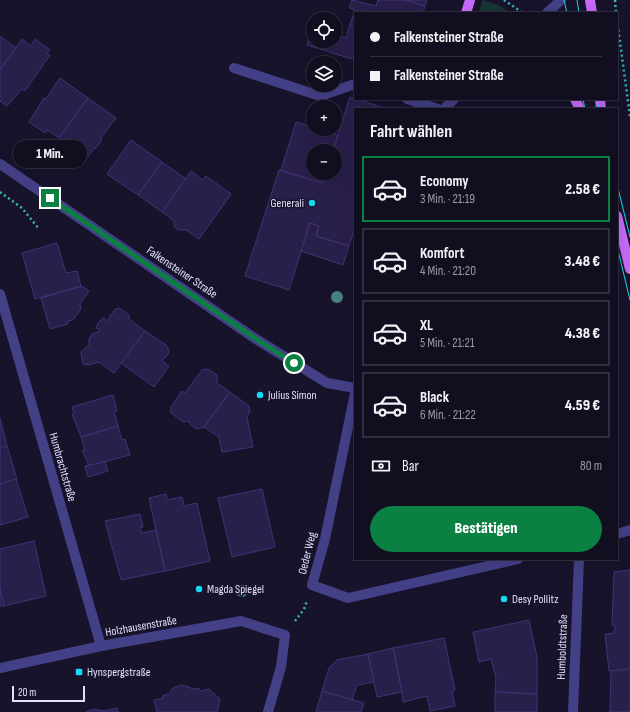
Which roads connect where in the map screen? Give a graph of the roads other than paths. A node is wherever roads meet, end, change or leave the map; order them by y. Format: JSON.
{"nodes":[{"id":1,"x":470,"y":0,"type":"edge"},
{"id":2,"x":561,"y":0,"type":"edge"},
{"id":3,"x":590,"y":0,"type":"edge"},
{"id":4,"x":466,"y":12,"type":"edge"},
{"id":5,"x":548,"y":12,"type":"edge"},
{"id":6,"x":592,"y":12,"type":"edge"},
{"id":7,"x":234,"y":68,"type":"dead end"},
{"id":8,"x":354,"y":84,"type":"edge"},
{"id":9,"x":410,"y":100,"type":"edge"},
{"id":10,"x":453,"y":100,"type":"edge"},
{"id":11,"x":435,"y":108,"type":"edge"},
{"id":12,"x":445,"y":108,"type":"edge"},
{"id":13,"x":0,"y":164,"type":"edge"},
{"id":14,"x":618,"y":220,"type":"edge"},
{"id":15,"x":630,"y":270,"type":"edge"},
{"id":16,"x":0,"y":294,"type":"edge"},
{"id":17,"x":354,"y":388,"type":"edge"},
{"id":18,"x":354,"y":398,"type":"edge"},
{"id":19,"x":630,"y":530,"type":"edge"},
{"id":20,"x":618,"y":534,"type":"edge"},
{"id":21,"x":514,"y":560,"type":"edge"},
{"id":22,"x":579,"y":560,"type":"edge"},
{"id":23,"x":101,"y":646,"type":"junction"},
{"id":24,"x":0,"y":668,"type":"edge"},
{"id":25,"x":268,"y":712,"type":"edge"},
{"id":26,"x":573,"y":712,"type":"edge"}],
"edges":[{"from":1,"to":4,"type":"main road"},
{"from":2,"to":5,"type":"street"},
{"from":3,"to":6,"type":"main road"},
{"from":7,"to":8,"type":"street"},
{"from":9,"to":11,"type":"street"},
{"from":10,"to":12,"type":"street"},
{"from":13,"to":17,"type":"street","name":"Falkensteiner Straße"},
{"from":14,"to":15,"type":"main road"},
{"from":16,"to":23,"type":"street","name":"Humbrachtstraße"},
{"from":18,"to":21,"type":"street","name":"Oeder Weg"},
{"from":19,"to":20,"type":"street"},
{"from":22,"to":26,"type":"street","name":"Humboldtstraße"},
{"from":23,"to":24,"type":"street","name":"Holzhausenstraße"},
{"from":23,"to":25,"type":"street","name":"Holzhausenstraße"}]}
